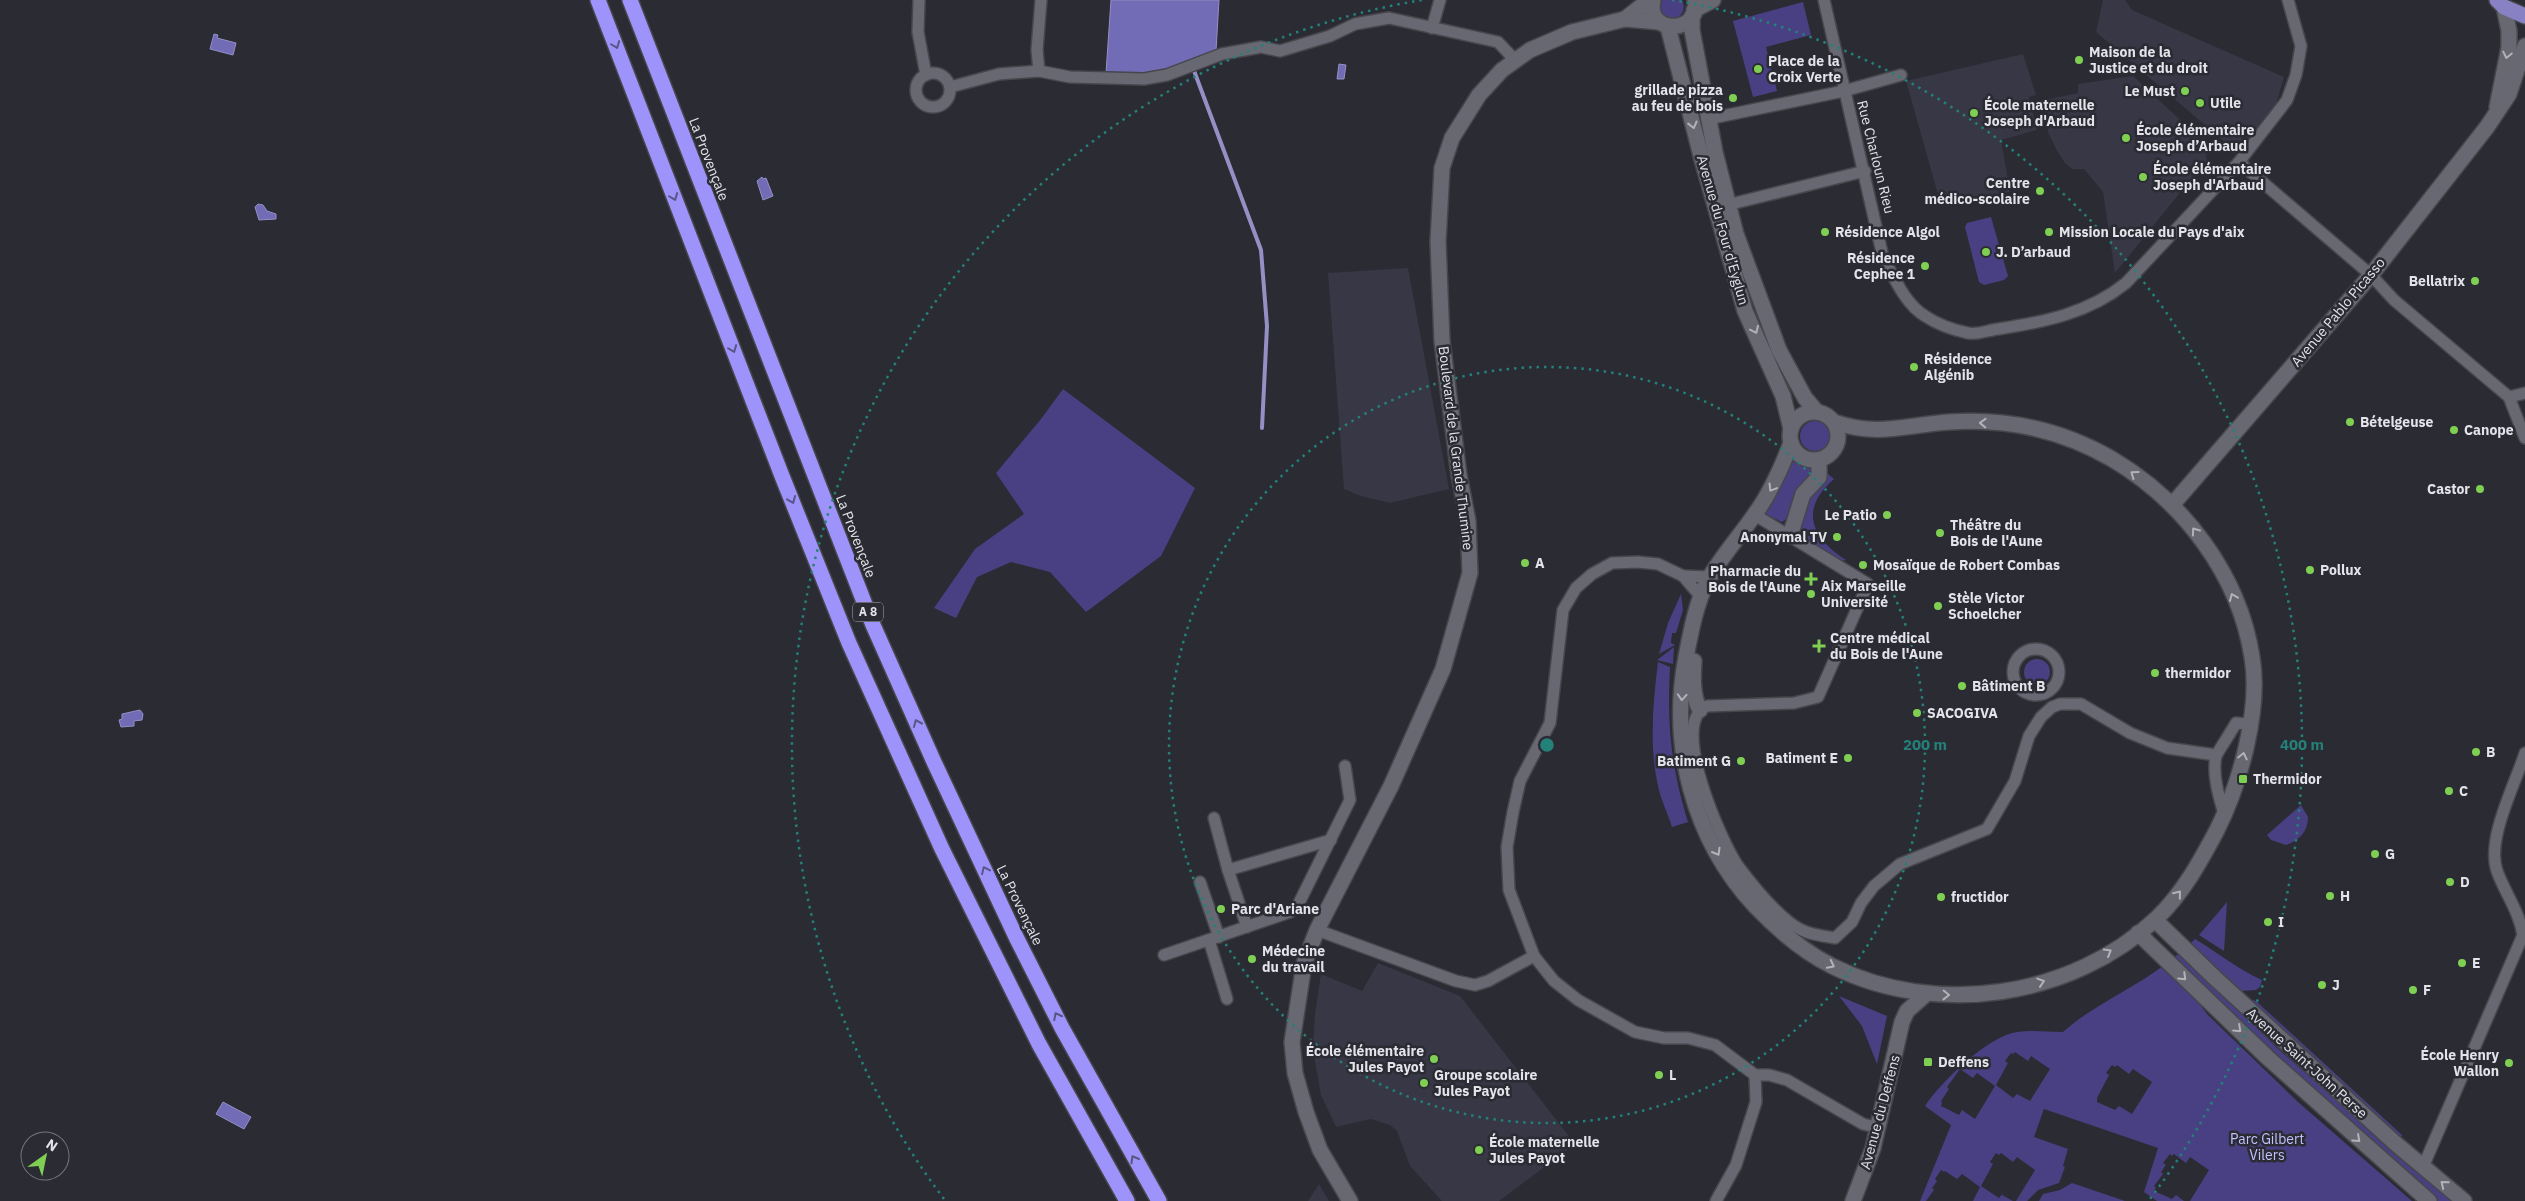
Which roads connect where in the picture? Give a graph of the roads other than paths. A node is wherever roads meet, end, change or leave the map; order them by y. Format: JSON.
{"nodes":[{"id":1,"x":598,"y":0,"type":"edge"},
{"id":2,"x":630,"y":0,"type":"edge"},
{"id":3,"x":919,"y":0,"type":"edge"},
{"id":4,"x":1041,"y":0,"type":"edge"},
{"id":5,"x":1440,"y":0,"type":"edge"},
{"id":6,"x":1651,"y":0,"type":"edge"},
{"id":7,"x":1713,"y":0,"type":"edge"},
{"id":8,"x":1824,"y":0,"type":"edge"},
{"id":9,"x":2288,"y":0,"type":"edge"},
{"id":10,"x":2500,"y":4,"type":"edge"},
{"id":11,"x":1694,"y":9,"type":"edge"},
{"id":12,"x":2525,"y":16,"type":"edge"},
{"id":13,"x":1625,"y":20,"type":"junction"},
{"id":14,"x":1664,"y":24,"type":"junction"},
{"id":15,"x":1432,"y":28,"type":"junction"},
{"id":16,"x":2525,"y":46,"type":"edge"},
{"id":17,"x":1515,"y":60,"type":"junction"},
{"id":18,"x":1039,"y":71,"type":"junction"},
{"id":19,"x":926,"y":75,"type":"junction"},
{"id":20,"x":1901,"y":75,"type":"dead end"},
{"id":21,"x":950,"y":87,"type":"junction"},
{"id":22,"x":1844,"y":91,"type":"junction"},
{"id":23,"x":2495,"y":114,"type":"junction"},
{"id":24,"x":1708,"y":119,"type":"junction"},
{"id":25,"x":2239,"y":162,"type":"junction"},
{"id":26,"x":1865,"y":171,"type":"junction"},
{"id":27,"x":1728,"y":205,"type":"junction"},
{"id":28,"x":2371,"y":275,"type":"junction"},
{"id":29,"x":2525,"y":393,"type":"edge"},
{"id":30,"x":2509,"y":397,"type":"junction"},
{"id":31,"x":1817,"y":412,"type":"junction"},
{"id":32,"x":1834,"y":422,"type":"junction"},
{"id":33,"x":1791,"y":436,"type":"junction"},
{"id":34,"x":2525,"y":438,"type":"edge"},
{"id":35,"x":1819,"y":460,"type":"junction"},
{"id":36,"x":2172,"y":504,"type":"junction"},
{"id":37,"x":1755,"y":515,"type":"junction"},
{"id":38,"x":1790,"y":536,"type":"junction"},
{"id":39,"x":1683,"y":576,"type":"junction"},
{"id":40,"x":1710,"y":577,"type":"junction"},
{"id":41,"x":1701,"y":597,"type":"junction"},
{"id":42,"x":1696,"y":612,"type":"junction"},
{"id":43,"x":2048,"y":693,"type":"junction"},
{"id":44,"x":2052,"y":707,"type":"junction"},
{"id":45,"x":1703,"y":708,"type":"junction"},
{"id":46,"x":2243,"y":723,"type":"junction"},
{"id":47,"x":2525,"y":754,"type":"edge"},
{"id":48,"x":2216,"y":755,"type":"junction"},
{"id":49,"x":1346,"y":766,"type":"dead end"},
{"id":50,"x":2224,"y":814,"type":"junction"},
{"id":51,"x":1214,"y":818,"type":"dead end"},
{"id":52,"x":1331,"y":840,"type":"junction"},
{"id":53,"x":1228,"y":870,"type":"junction"},
{"id":54,"x":1200,"y":882,"type":"dead end"},
{"id":55,"x":2155,"y":920,"type":"junction"},
{"id":56,"x":1247,"y":927,"type":"junction"},
{"id":57,"x":1317,"y":930,"type":"junction"},
{"id":58,"x":2138,"y":933,"type":"junction"},
{"id":59,"x":1214,"y":938,"type":"junction"},
{"id":60,"x":1164,"y":955,"type":"dead end"},
{"id":61,"x":1534,"y":956,"type":"junction"},
{"id":62,"x":1898,"y":988,"type":"junction"},
{"id":63,"x":1925,"y":994,"type":"junction"},
{"id":64,"x":1227,"y":999,"type":"dead end"},
{"id":65,"x":1902,"y":1022,"type":"junction"},
{"id":66,"x":1755,"y":1075,"type":"junction"},
{"id":67,"x":1879,"y":1128,"type":"junction"},
{"id":68,"x":2423,"y":1167,"type":"junction"},
{"id":69,"x":1127,"y":1201,"type":"edge"},
{"id":70,"x":1159,"y":1201,"type":"edge"},
{"id":71,"x":1350,"y":1201,"type":"edge"},
{"id":72,"x":1716,"y":1201,"type":"edge"},
{"id":73,"x":1853,"y":1201,"type":"edge"},
{"id":74,"x":2429,"y":1201,"type":"edge"},
{"id":75,"x":2464,"y":1201,"type":"edge"}],
"edges":[{"from":1,"to":69,"type":"highway","number":"A 8","one_way":true},
{"from":70,"to":2,"type":"highway","name":"La Provençale","number":"A 8","one_way":true},
{"from":3,"to":19,"type":"street"},
{"from":4,"to":18,"type":"street"},
{"from":5,"to":15,"type":"street"},
{"from":6,"to":13,"type":"main road","name":"Boulevard de la Grande Thumine"},
{"from":6,"to":14,"type":"main road","name":"Avenue du Four d’Eyglun"},
{"from":7,"to":11,"type":"main road"},
{"from":8,"to":22,"type":"street","name":"Rue Charloun Rieu"},
{"from":9,"to":25,"type":"street","name":"Rue Charloun Rieu"},
{"from":10,"to":12,"type":"main road"},
{"from":10,"to":23,"type":"main road","name":"Avenue Pablo Picasso","one_way":true},
{"from":11,"to":14,"type":"main road"},
{"from":11,"to":24,"type":"main road","name":"Avenue du Four d’Eyglun"},
{"from":13,"to":14,"type":"main road","name":"Boulevard de la Grande Thumine"},
{"from":13,"to":17,"type":"main road","name":"Boulevard de la Grande Thumine"},
{"from":14,"to":33,"type":"main road","name":"Avenue du Four d’Eyglun","one_way":true},
{"from":15,"to":17,"type":"street"},
{"from":15,"to":18,"type":"street"},
{"from":16,"to":23,"type":"main road","name":"Avenue Pablo Picasso"},
{"from":17,"to":57,"type":"main road","name":"Boulevard de la Grande Thumine"},
{"from":18,"to":21,"type":"street"},
{"from":19,"to":21,"type":"street"},
{"from":19,"to":21,"type":"street"},
{"from":20,"to":22,"type":"street"},
{"from":22,"to":24,"type":"street"},
{"from":22,"to":26,"type":"street","name":"Rue Charloun Rieu"},
{"from":23,"to":28,"type":"main road","name":"Avenue Pablo Picasso"},
{"from":24,"to":27,"type":"main road","name":"Avenue du Four d’Eyglun"},
{"from":25,"to":26,"type":"street","name":"Rue Charloun Rieu"},
{"from":25,"to":28,"type":"street"},
{"from":26,"to":27,"type":"street"},
{"from":27,"to":31,"type":"main road","name":"Avenue du Four d’Eyglun"},
{"from":28,"to":30,"type":"street"},
{"from":28,"to":36,"type":"main road","name":"Avenue Pablo Picasso"},
{"from":29,"to":30,"type":"street"},
{"from":30,"to":34,"type":"street"},
{"from":31,"to":32,"type":"main road"},
{"from":31,"to":33,"type":"main road"},
{"from":32,"to":35,"type":"main road"},
{"from":36,"to":32,"type":"main road","one_way":true},
{"from":33,"to":35,"type":"main road"},
{"from":33,"to":37,"type":"main road","one_way":true},
{"from":35,"to":38,"type":"main road"},
{"from":46,"to":36,"type":"main road","one_way":true},
{"from":37,"to":38,"type":"street"},
{"from":37,"to":40,"type":"main road"},
{"from":38,"to":45,"type":"street"},
{"from":39,"to":40,"type":"street"},
{"from":39,"to":41,"type":"street"},
{"from":39,"to":61,"type":"street"},
{"from":40,"to":41,"type":"main road"},
{"from":41,"to":42,"type":"main road"},
{"from":42,"to":45,"type":"main road"},
{"from":42,"to":62,"type":"main road","one_way":true},
{"from":43,"to":43,"type":"street"},
{"from":43,"to":44,"type":"street"},
{"from":44,"to":45,"type":"street"},
{"from":44,"to":48,"type":"street"},
{"from":46,"to":48,"type":"street"},
{"from":50,"to":46,"type":"main road","one_way":true},
{"from":47,"to":68,"type":"street"},
{"from":48,"to":50,"type":"street"},
{"from":49,"to":52,"type":"street"},
{"from":55,"to":50,"type":"main road","one_way":true},
{"from":51,"to":53,"type":"street"},
{"from":52,"to":53,"type":"street"},
{"from":52,"to":56,"type":"street"},
{"from":53,"to":56,"type":"street"},
{"from":54,"to":59,"type":"street"},
{"from":55,"to":58,"type":"main road"},
{"from":55,"to":68,"type":"main road","name":"Avenue Saint-John Perse"},
{"from":56,"to":59,"type":"street"},
{"from":57,"to":61,"type":"street"},
{"from":57,"to":71,"type":"main road","name":"Boulevard de la Grande Thumine"},
{"from":63,"to":58,"type":"main road","one_way":true},
{"from":58,"to":74,"type":"main road","name":"Avenue Saint-John Perse","one_way":true},
{"from":59,"to":60,"type":"street"},
{"from":59,"to":64,"type":"street"},
{"from":61,"to":66,"type":"street"},
{"from":62,"to":63,"type":"main road"},
{"from":62,"to":65,"type":"main road","name":"Avenue du Deffens"},
{"from":63,"to":65,"type":"main road","name":"Avenue du Deffens"},
{"from":65,"to":67,"type":"main road","name":"Avenue du Deffens"},
{"from":66,"to":67,"type":"street"},
{"from":66,"to":72,"type":"street"},
{"from":67,"to":73,"type":"main road","name":"Avenue du Deffens"},
{"from":75,"to":68,"type":"main road","name":"Avenue Saint-John Perse","one_way":true}]}
